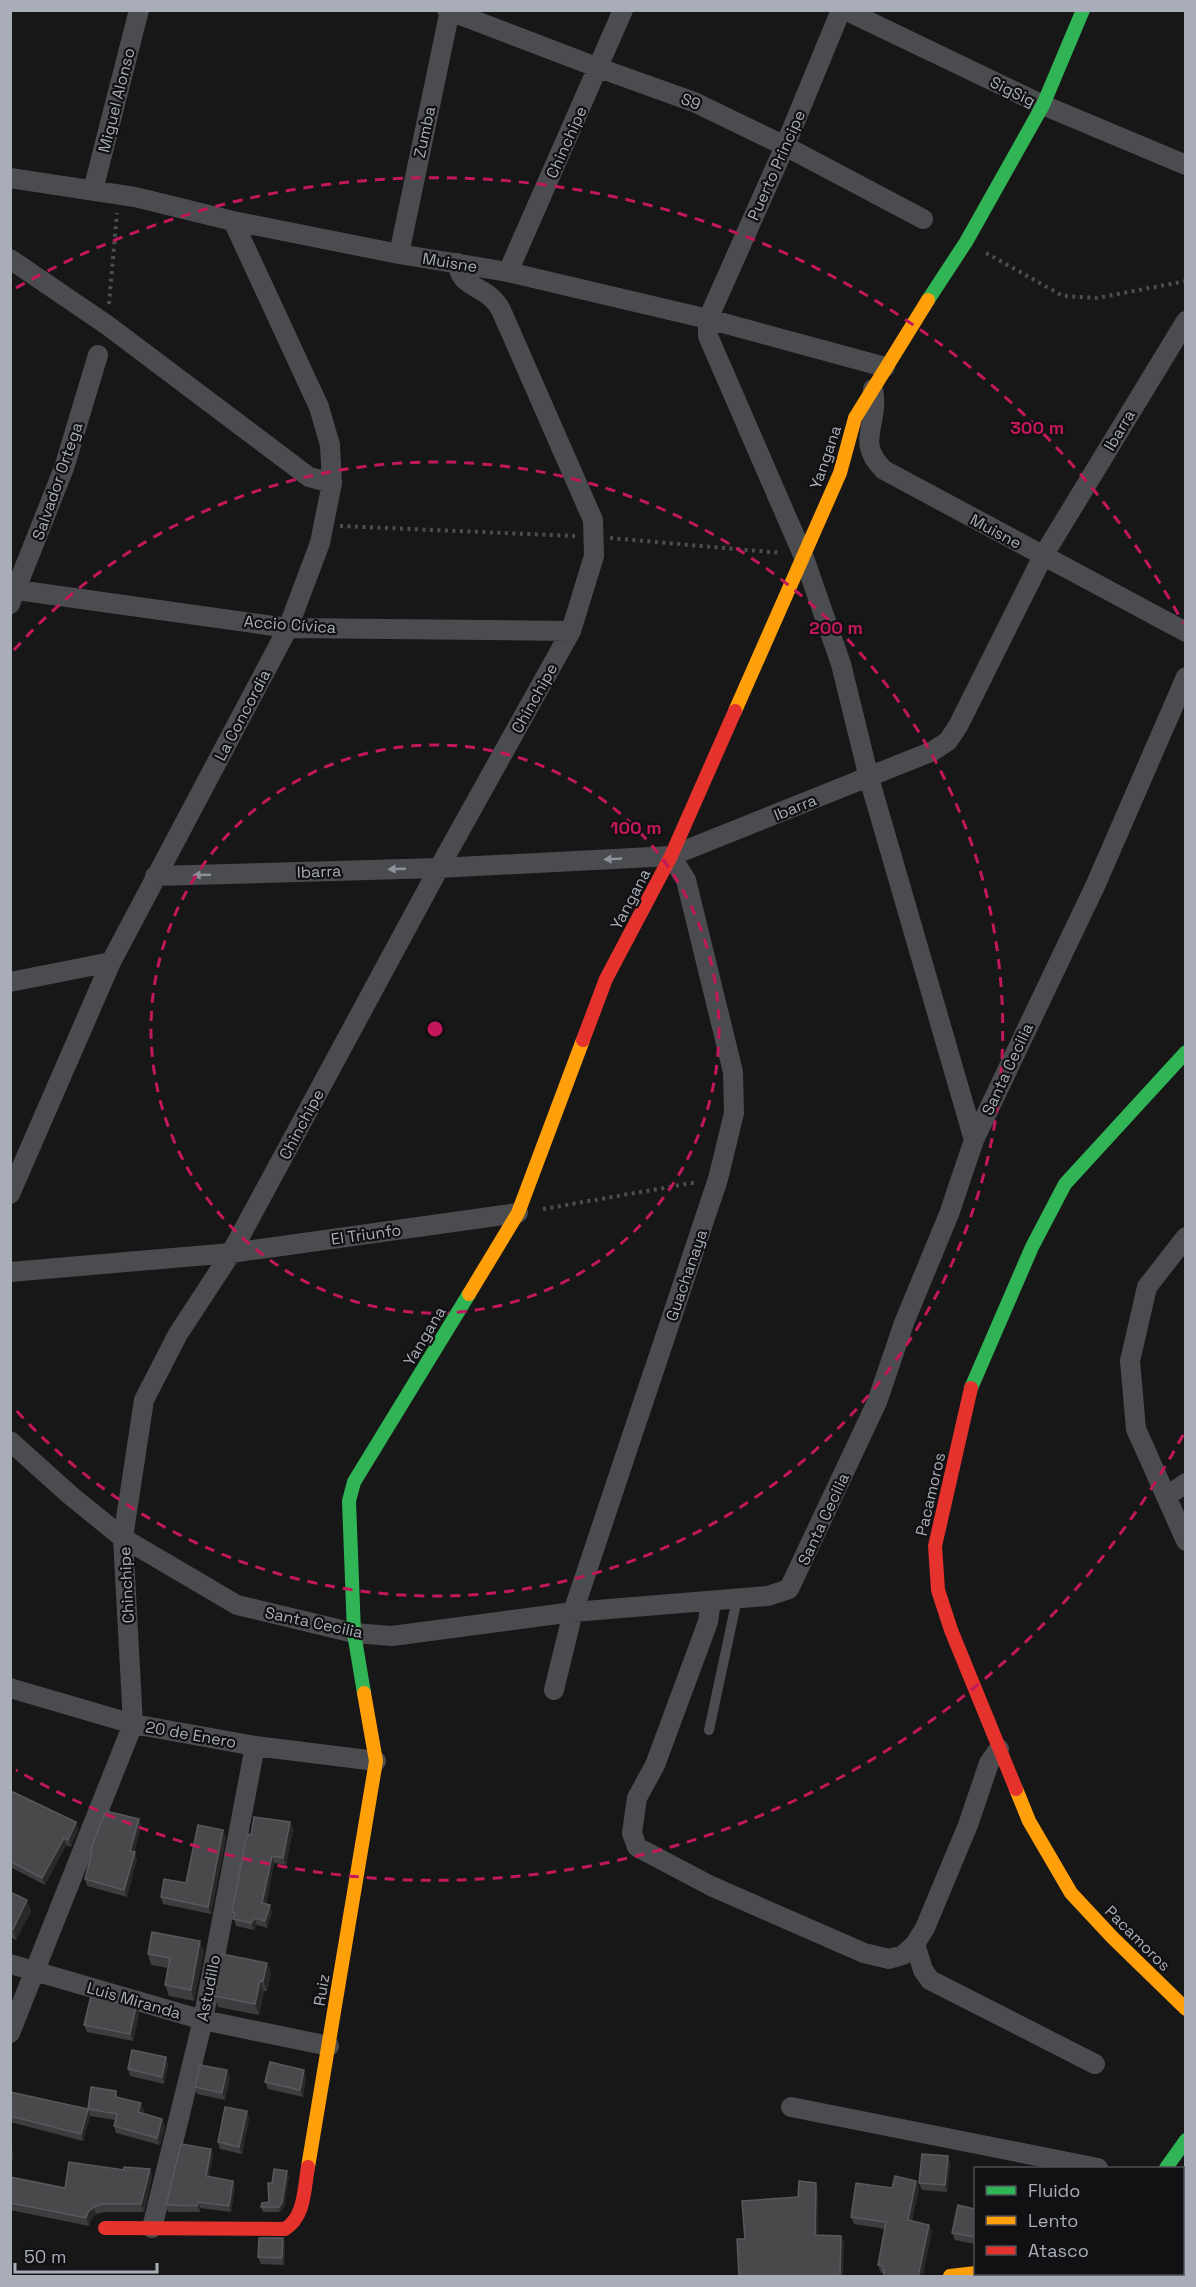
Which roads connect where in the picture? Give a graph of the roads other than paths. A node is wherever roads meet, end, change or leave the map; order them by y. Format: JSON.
{"nodes":[{"id":1,"x":139,"y":10,"type":"edge"},
{"id":2,"x":623,"y":10,"type":"edge"},
{"id":3,"x":843,"y":10,"type":"edge"},
{"id":4,"x":1083,"y":10,"type":"edge"},
{"id":5,"x":449,"y":11,"type":"edge"},
{"id":6,"x":598,"y":68,"type":"junction"},
{"id":7,"x":1042,"y":105,"type":"junction"},
{"id":8,"x":785,"y":146,"type":"junction"},
{"id":9,"x":1185,"y":165,"type":"edge"},
{"id":10,"x":10,"y":178,"type":"edge"},
{"id":11,"x":93,"y":190,"type":"junction"},
{"id":12,"x":923,"y":219,"type":"dead end"},
{"id":13,"x":233,"y":221,"type":"junction"},
{"id":14,"x":399,"y":254,"type":"junction"},
{"id":15,"x":10,"y":259,"type":"edge"},
{"id":16,"x":458,"y":262,"type":"junction"},
{"id":17,"x":508,"y":272,"type":"junction"},
{"id":18,"x":708,"y":319,"type":"junction"},
{"id":19,"x":1185,"y":321,"type":"edge"},
{"id":20,"x":98,"y":355,"type":"dead end"},
{"id":21,"x":885,"y":368,"type":"junction"},
{"id":22,"x":873,"y":389,"type":"junction"},
{"id":23,"x":332,"y":483,"type":"junction"},
{"id":24,"x":803,"y":555,"type":"junction"},
{"id":25,"x":1043,"y":556,"type":"junction"},
{"id":26,"x":13,"y":594,"type":"edge"},
{"id":27,"x":288,"y":628,"type":"junction"},
{"id":28,"x":571,"y":631,"type":"junction"},
{"id":29,"x":1185,"y":632,"type":"edge"},
{"id":30,"x":1185,"y":677,"type":"edge"},
{"id":31,"x":870,"y":778,"type":"junction"},
{"id":32,"x":671,"y":856,"type":"junction"},
{"id":33,"x":439,"y":868,"type":"junction"},
{"id":34,"x":155,"y":876,"type":"junction"},
{"id":35,"x":111,"y":962,"type":"junction"},
{"id":36,"x":10,"y":982,"type":"edge"},
{"id":37,"x":1185,"y":1052,"type":"edge"},
{"id":38,"x":974,"y":1140,"type":"junction"},
{"id":39,"x":10,"y":1194,"type":"edge"},
{"id":40,"x":518,"y":1213,"type":"junction"},
{"id":41,"x":1185,"y":1236,"type":"edge"},
{"id":42,"x":231,"y":1253,"type":"junction"},
{"id":43,"x":10,"y":1272,"type":"edge"},
{"id":44,"x":10,"y":1441,"type":"edge"},
{"id":45,"x":1185,"y":1483,"type":"edge"},
{"id":46,"x":1167,"y":1496,"type":"junction"},
{"id":47,"x":123,"y":1538,"type":"junction"},
{"id":48,"x":1185,"y":1541,"type":"edge"},
{"id":49,"x":737,"y":1599,"type":"junction"},
{"id":50,"x":711,"y":1601,"type":"junction"},
{"id":51,"x":573,"y":1612,"type":"junction"},
{"id":52,"x":354,"y":1633,"type":"junction"},
{"id":53,"x":10,"y":1688,"type":"edge"},
{"id":54,"x":554,"y":1690,"type":"dead end"},
{"id":55,"x":133,"y":1724,"type":"junction"},
{"id":56,"x":709,"y":1730,"type":"dead end"},
{"id":57,"x":255,"y":1746,"type":"junction"},
{"id":58,"x":999,"y":1749,"type":"junction"},
{"id":59,"x":376,"y":1761,"type":"junction"},
{"id":60,"x":915,"y":1944,"type":"junction"},
{"id":61,"x":10,"y":1964,"type":"edge"},
{"id":62,"x":33,"y":1971,"type":"junction"},
{"id":63,"x":1185,"y":2009,"type":"edge"},
{"id":64,"x":202,"y":2020,"type":"junction"},
{"id":65,"x":10,"y":2033,"type":"edge"},
{"id":66,"x":329,"y":2046,"type":"junction"},
{"id":67,"x":1095,"y":2064,"type":"dead end"},
{"id":68,"x":791,"y":2107,"type":"dead end"},
{"id":69,"x":1185,"y":2140,"type":"edge"},
{"id":70,"x":1088,"y":2167,"type":"edge"},
{"id":71,"x":1167,"y":2167,"type":"edge"},
{"id":72,"x":105,"y":2228,"type":"dead end"},
{"id":73,"x":152,"y":2228,"type":"junction"}],
"edges":[{"from":1,"to":11,"type":"street","name":"Miguel Alonso"},
{"from":2,"to":6,"type":"street","name":"Chinchipe"},
{"from":3,"to":7,"type":"street","name":"SigSig"},
{"from":3,"to":8,"type":"street","name":"Puerto Principe"},
{"from":4,"to":7,"type":"street","name":"Yangana"},
{"from":5,"to":6,"type":"street","name":"S9"},
{"from":5,"to":14,"type":"street","name":"Zumba"},
{"from":6,"to":8,"type":"street","name":"S9"},
{"from":6,"to":17,"type":"street","name":"Chinchipe"},
{"from":7,"to":9,"type":"street","name":"SigSig"},
{"from":7,"to":21,"type":"street","name":"Yangana"},
{"from":8,"to":12,"type":"street","name":"S9"},
{"from":8,"to":18,"type":"street","name":"Puerto Principe"},
{"from":10,"to":11,"type":"street","name":"Muisne"},
{"from":11,"to":13,"type":"street","name":"Muisne"},
{"from":13,"to":14,"type":"street","name":"Muisne"},
{"from":13,"to":23,"type":"street","name":"La Concordia"},
{"from":14,"to":16,"type":"street","name":"Muisne"},
{"from":15,"to":23,"type":"street"},
{"from":16,"to":17,"type":"street","name":"Muisne"},
{"from":16,"to":28,"type":"street","name":"Chinchipe"},
{"from":17,"to":18,"type":"street","name":"Muisne"},
{"from":18,"to":21,"type":"street","name":"Muisne"},
{"from":18,"to":24,"type":"street"},
{"from":19,"to":25,"type":"street","name":"Ibarra"},
{"from":20,"to":26,"type":"street","name":"Salvador Ortega"},
{"from":21,"to":22,"type":"street","name":"Yangana"},
{"from":22,"to":24,"type":"street","name":"Yangana"},
{"from":22,"to":25,"type":"street","name":"Muisne"},
{"from":23,"to":27,"type":"street","name":"La Concordia"},
{"from":24,"to":31,"type":"street"},
{"from":24,"to":32,"type":"street","name":"Yangana"},
{"from":25,"to":29,"type":"street","name":"Muisne"},
{"from":25,"to":31,"type":"street","name":"Ibarra"},
{"from":26,"to":27,"type":"street","name":"Accio Cívica"},
{"from":27,"to":28,"type":"street","name":"Accio Cívica"},
{"from":27,"to":34,"type":"street","name":"La Concordia"},
{"from":28,"to":33,"type":"street","name":"Chinchipe"},
{"from":30,"to":38,"type":"street","name":"Santa Cecilia"},
{"from":31,"to":32,"type":"street","name":"Ibarra"},
{"from":31,"to":38,"type":"street"},
{"from":32,"to":33,"type":"street","name":"Ibarra","one_way":true},
{"from":32,"to":40,"type":"street","name":"Yangana"},
{"from":32,"to":51,"type":"street","name":"Guachanaya"},
{"from":33,"to":34,"type":"street","name":"Ibarra","one_way":true},
{"from":33,"to":42,"type":"street","name":"Chinchipe"},
{"from":34,"to":35,"type":"street","name":"La Concordia"},
{"from":35,"to":36,"type":"street"},
{"from":35,"to":39,"type":"street","name":"La Concordia"},
{"from":37,"to":58,"type":"street","name":"Pacamoros"},
{"from":38,"to":49,"type":"street","name":"Santa Cecilia"},
{"from":40,"to":42,"type":"street","name":"El Triunfo"},
{"from":40,"to":52,"type":"street","name":"Yangana"},
{"from":41,"to":46,"type":"street"},
{"from":42,"to":43,"type":"street","name":"El Triunfo"},
{"from":42,"to":47,"type":"street","name":"Chinchipe"},
{"from":44,"to":47,"type":"street","name":"Santa Cecilia"},
{"from":45,"to":46,"type":"street"},
{"from":46,"to":48,"type":"street"},
{"from":47,"to":52,"type":"street","name":"Santa Cecilia"},
{"from":47,"to":55,"type":"street","name":"Chinchipe"},
{"from":49,"to":50,"type":"street","name":"Santa Cecilia"},
{"from":49,"to":56,"type":"lane"},
{"from":50,"to":51,"type":"street","name":"Santa Cecilia"},
{"from":50,"to":60,"type":"street"},
{"from":51,"to":52,"type":"street","name":"Santa Cecilia"},
{"from":51,"to":54,"type":"street","name":"Guachanaya"},
{"from":52,"to":59,"type":"street","name":"Yangana"},
{"from":53,"to":55,"type":"street","name":"20 de Enero"},
{"from":55,"to":57,"type":"street","name":"20 de Enero"},
{"from":55,"to":62,"type":"street","name":"Chinchipe"},
{"from":57,"to":59,"type":"street","name":"20 de Enero"},
{"from":57,"to":64,"type":"street","name":"Astudillo"},
{"from":58,"to":60,"type":"street"},
{"from":58,"to":63,"type":"street","name":"Pacamoros"},
{"from":59,"to":66,"type":"street","name":"Ruiz"},
{"from":60,"to":67,"type":"street"},
{"from":61,"to":62,"type":"street","name":"Luis Miranda"},
{"from":62,"to":64,"type":"street","name":"Luis Miranda"},
{"from":62,"to":65,"type":"street","name":"Chinchipe"},
{"from":64,"to":66,"type":"street","name":"Luis Miranda"},
{"from":64,"to":73,"type":"street","name":"Astudillo"},
{"from":66,"to":73,"type":"street","name":"Ruiz"},
{"from":68,"to":70,"type":"street"},
{"from":69,"to":71,"type":"street"},
{"from":72,"to":73,"type":"street"}]}
